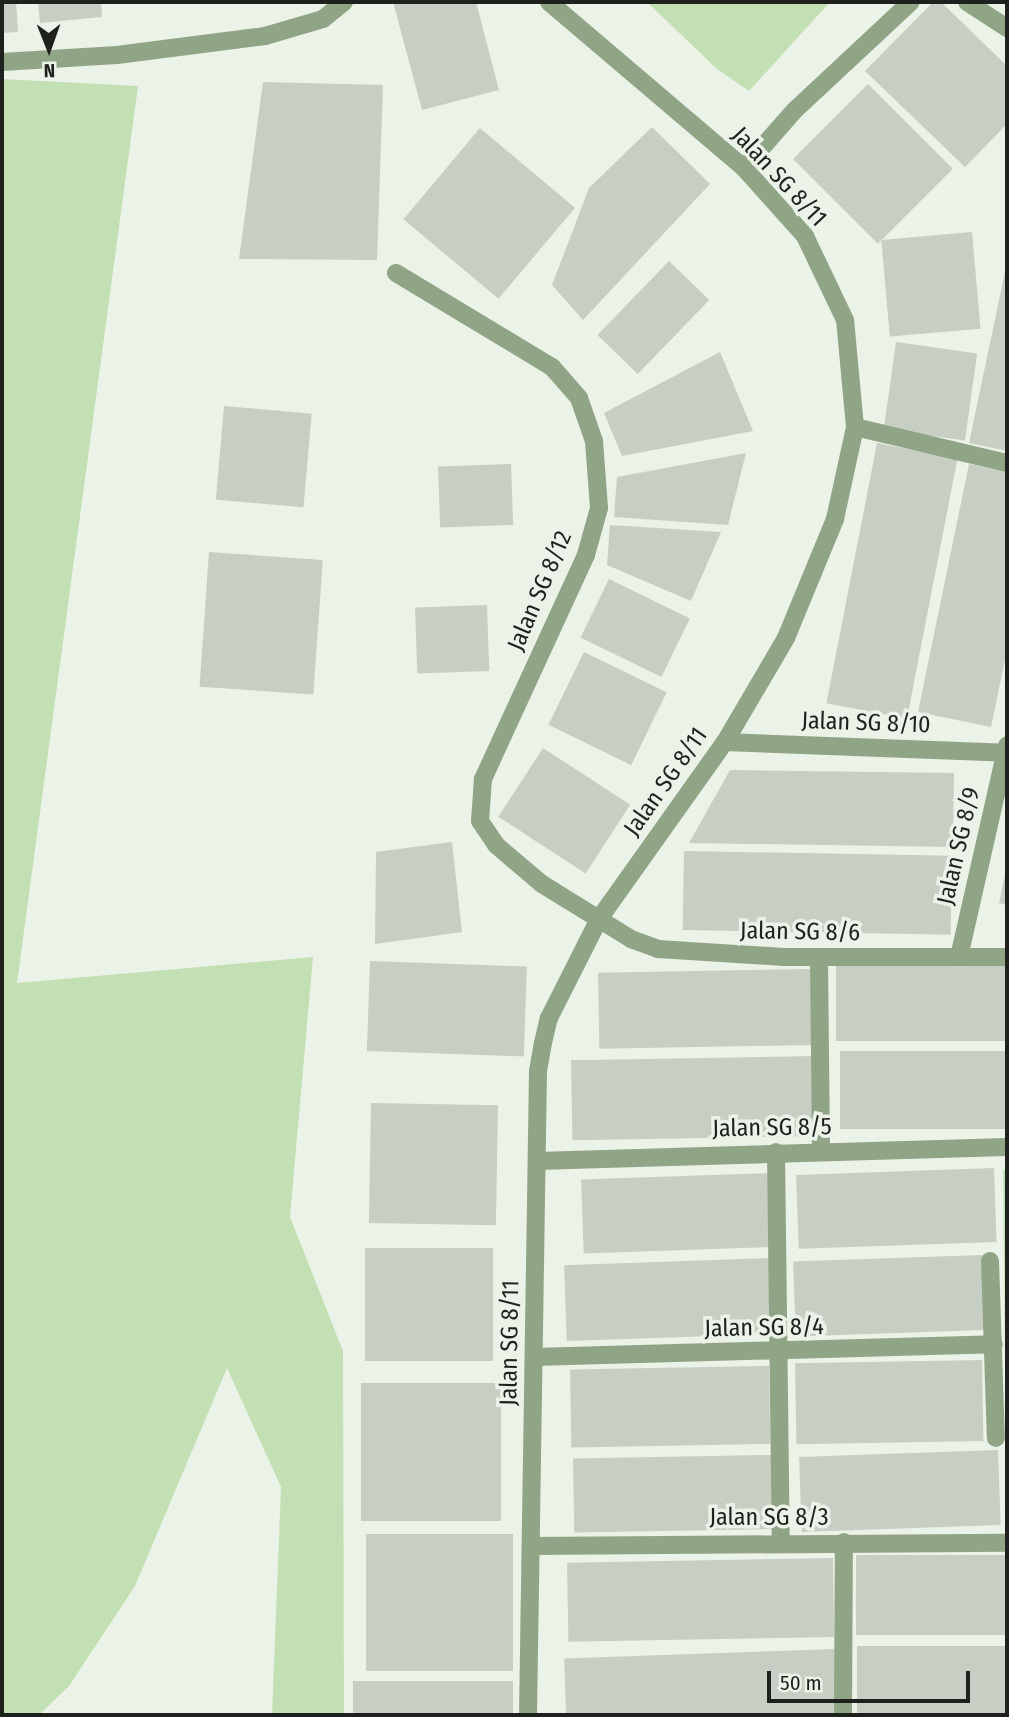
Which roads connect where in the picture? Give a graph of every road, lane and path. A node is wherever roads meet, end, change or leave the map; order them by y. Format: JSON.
{"nodes":[{"id":1,"x":344,"y":2,"type":"edge"},
{"id":2,"x":549,"y":2,"type":"edge"},
{"id":3,"x":911,"y":2,"type":"edge"},
{"id":4,"x":967,"y":2,"type":"edge"},
{"id":5,"x":1007,"y":28,"type":"edge"},
{"id":6,"x":2,"y":62,"type":"edge"},
{"id":7,"x":744,"y":168,"type":"junction"},
{"id":8,"x":396,"y":273,"type":"dead end"},
{"id":9,"x":855,"y":427,"type":"junction"},
{"id":10,"x":1007,"y":463,"type":"edge"},
{"id":11,"x":725,"y":741,"type":"junction"},
{"id":12,"x":1006,"y":749,"type":"edge"},
{"id":13,"x":599,"y":919,"type":"junction"},
{"id":14,"x":959,"y":957,"type":"junction"},
{"id":15,"x":1007,"y":957,"type":"edge"},
{"id":16,"x":819,"y":958,"type":"junction"},
{"id":17,"x":1007,"y":1147,"type":"edge"},
{"id":18,"x":776,"y":1152,"type":"junction"},
{"id":19,"x":821,"y":1152,"type":"junction"},
{"id":20,"x":537,"y":1161,"type":"junction"},
{"id":21,"x":990,"y":1261,"type":"dead end"},
{"id":22,"x":994,"y":1344,"type":"junction"},
{"id":23,"x":776,"y":1353,"type":"junction"},
{"id":24,"x":534,"y":1357,"type":"junction"},
{"id":25,"x":996,"y":1438,"type":"dead end"},
{"id":26,"x":781,"y":1542,"type":"junction"},
{"id":27,"x":845,"y":1542,"type":"junction"},
{"id":28,"x":1007,"y":1543,"type":"edge"},
{"id":29,"x":531,"y":1546,"type":"junction"},
{"id":30,"x":528,"y":1715,"type":"edge"},
{"id":31,"x":843,"y":1715,"type":"edge"}],
"edges":[{"from":1,"to":6,"type":"street"},
{"from":2,"to":7,"type":"street","name":"Jalan SG 8/11"},
{"from":3,"to":7,"type":"street"},
{"from":4,"to":5,"type":"street"},
{"from":7,"to":9,"type":"street","name":"Jalan SG 8/11"},
{"from":8,"to":13,"type":"street","name":"Jalan SG 8/12"},
{"from":9,"to":10,"type":"street"},
{"from":9,"to":11,"type":"street","name":"Jalan SG 8/11"},
{"from":11,"to":12,"type":"street","name":"Jalan SG 8/10"},
{"from":11,"to":13,"type":"street","name":"Jalan SG 8/11"},
{"from":12,"to":14,"type":"street","name":"Jalan SG 8/9"},
{"from":13,"to":16,"type":"street","name":"Jalan SG 8/6"},
{"from":13,"to":20,"type":"street","name":"Jalan SG 8/11"},
{"from":14,"to":15,"type":"street","name":"Jalan SG 8/6"},
{"from":14,"to":16,"type":"street","name":"Jalan SG 8/6"},
{"from":16,"to":19,"type":"street"},
{"from":17,"to":19,"type":"street","name":"Jalan SG 8/5"},
{"from":18,"to":19,"type":"street","name":"Jalan SG 8/5"},
{"from":18,"to":20,"type":"street","name":"Jalan SG 8/5"},
{"from":18,"to":23,"type":"street"},
{"from":20,"to":24,"type":"street","name":"Jalan SG 8/11"},
{"from":21,"to":22,"type":"street"},
{"from":22,"to":23,"type":"street","name":"Jalan SG 8/4"},
{"from":22,"to":25,"type":"street"},
{"from":23,"to":24,"type":"street","name":"Jalan SG 8/4"},
{"from":23,"to":26,"type":"street"},
{"from":24,"to":29,"type":"street","name":"Jalan SG 8/11"},
{"from":26,"to":27,"type":"street","name":"Jalan SG 8/3"},
{"from":26,"to":29,"type":"street","name":"Jalan SG 8/3"},
{"from":27,"to":28,"type":"street","name":"Jalan SG 8/3"},
{"from":27,"to":31,"type":"street"},
{"from":29,"to":30,"type":"street","name":"Jalan SG 8/11"}]}
